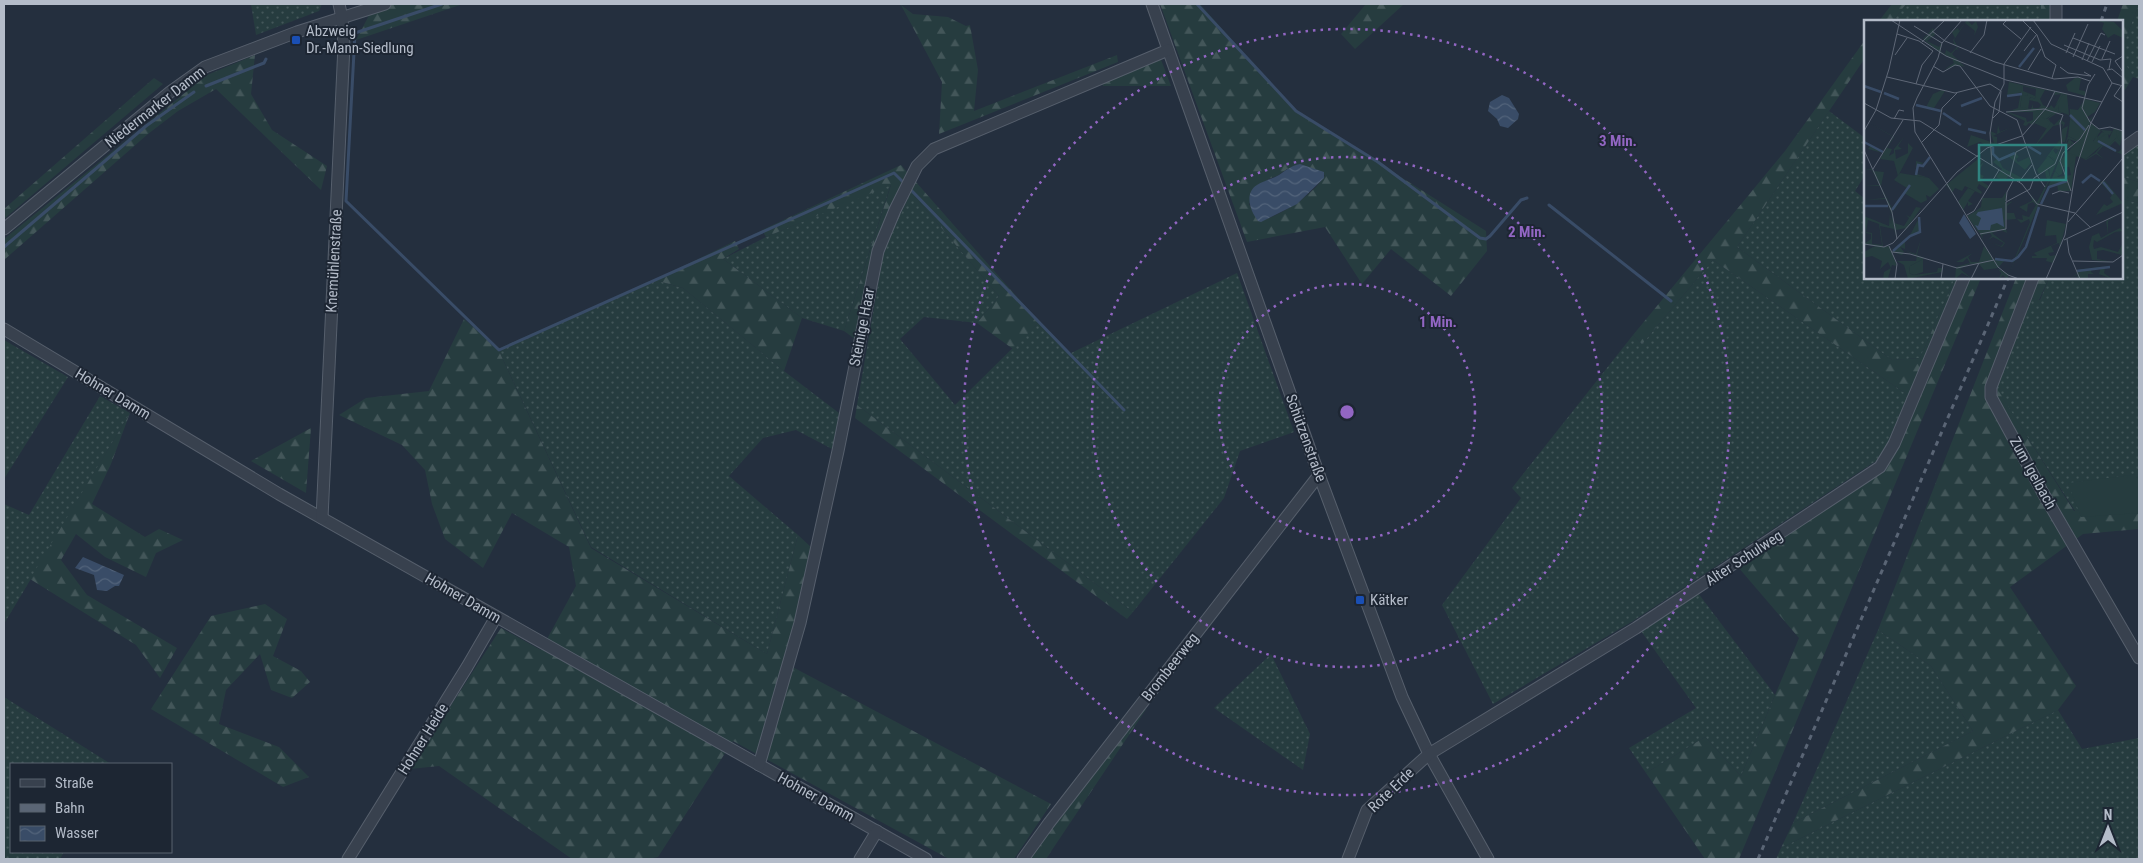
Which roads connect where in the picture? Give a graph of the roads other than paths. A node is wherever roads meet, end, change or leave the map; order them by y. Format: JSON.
{"nodes":[{"id":1,"x":339,"y":4,"type":"edge"},
{"id":2,"x":385,"y":4,"type":"edge"},
{"id":3,"x":1152,"y":4,"type":"edge"},
{"id":4,"x":2056,"y":4,"type":"edge"},
{"id":5,"x":342,"y":18,"type":"junction"},
{"id":6,"x":2056,"y":20,"type":"edge"},
{"id":7,"x":1168,"y":50,"type":"junction"},
{"id":8,"x":2139,"y":137,"type":"edge"},
{"id":9,"x":2123,"y":147,"type":"edge"},
{"id":10,"x":4,"y":229,"type":"edge"},
{"id":11,"x":1964,"y":279,"type":"edge"},
{"id":12,"x":2033,"y":279,"type":"edge"},
{"id":13,"x":4,"y":329,"type":"edge"},
{"id":14,"x":1319,"y":475,"type":"junction"},
{"id":15,"x":322,"y":518,"type":"junction"},
{"id":16,"x":496,"y":617,"type":"junction"},
{"id":17,"x":2139,"y":658,"type":"edge"},
{"id":18,"x":1429,"y":754,"type":"junction"},
{"id":19,"x":759,"y":765,"type":"junction"},
{"id":20,"x":877,"y":832,"type":"junction"},
{"id":21,"x":348,"y":859,"type":"edge"},
{"id":22,"x":860,"y":859,"type":"edge"},
{"id":23,"x":926,"y":859,"type":"edge"},
{"id":24,"x":1023,"y":859,"type":"edge"},
{"id":25,"x":1348,"y":859,"type":"edge"},
{"id":26,"x":1488,"y":859,"type":"edge"}],
"edges":[{"from":1,"to":5,"type":"street","name":"Knemühlenstraße"},
{"from":2,"to":5,"type":"street","name":"Niedermarker Damm"},
{"from":3,"to":7,"type":"street","name":"Schützenstraße"},
{"from":4,"to":6,"type":"street"},
{"from":5,"to":10,"type":"street","name":"Niedermarker Damm"},
{"from":5,"to":15,"type":"street","name":"Knemühlenstraße"},
{"from":7,"to":14,"type":"street","name":"Schützenstraße"},
{"from":7,"to":19,"type":"street","name":"Steinige Haar"},
{"from":8,"to":9,"type":"street"},
{"from":11,"to":18,"type":"street","name":"Alter Schulweg"},
{"from":12,"to":17,"type":"street","name":"Zum Igelbach"},
{"from":13,"to":15,"type":"street","name":"Hohner Damm"},
{"from":14,"to":18,"type":"street","name":"Schützenstraße"},
{"from":14,"to":24,"type":"street","name":"Brombeerweg"},
{"from":15,"to":16,"type":"street","name":"Hohner Damm"},
{"from":16,"to":19,"type":"street","name":"Hohner Damm"},
{"from":16,"to":21,"type":"street","name":"Hohner Heide"},
{"from":18,"to":25,"type":"street","name":"Rote Erde"},
{"from":18,"to":26,"type":"street","name":"Schützenstraße"},
{"from":19,"to":20,"type":"street","name":"Hohner Damm"},
{"from":20,"to":22,"type":"street"},
{"from":20,"to":23,"type":"street","name":"Hohner Damm"}]}
